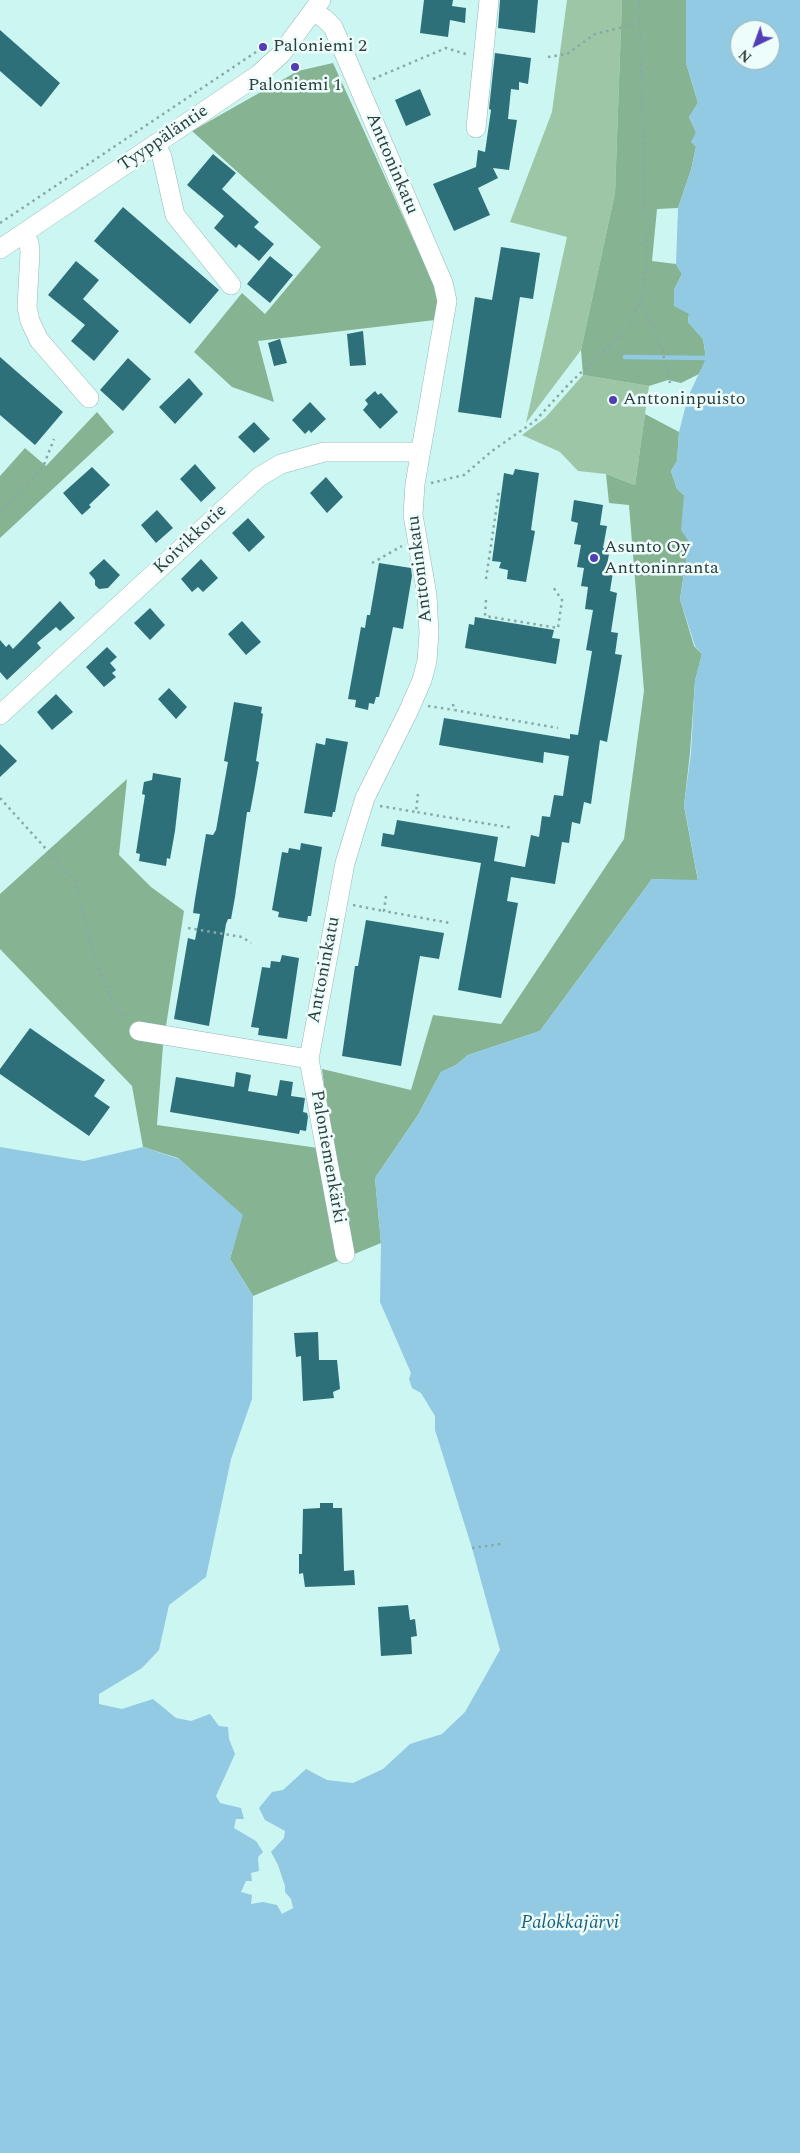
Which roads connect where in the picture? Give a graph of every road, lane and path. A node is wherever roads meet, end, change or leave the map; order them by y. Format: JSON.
{"nodes":[{"id":1,"x":489,"y":0,"type":"edge"},
{"id":2,"x":639,"y":0,"type":"edge"},
{"id":3,"x":318,"y":6,"type":"edge"},
{"id":4,"x":639,"y":23,"type":"junction"},
{"id":5,"x":263,"y":47,"type":"dead end"},
{"id":6,"x":548,"y":57,"type":"dead end"},
{"id":7,"x":482,"y":59,"type":"junction"},
{"id":8,"x":368,"y":81,"type":"dead end"},
{"id":9,"x":476,"y":128,"type":"dead end"},
{"id":10,"x":156,"y":145,"type":"junction"},
{"id":11,"x":0,"y":224,"type":"edge"},
{"id":12,"x":23,"y":234,"type":"junction"},
{"id":13,"x":0,"y":249,"type":"edge"},
{"id":14,"x":230,"y":284,"type":"dead end"},
{"id":15,"x":639,"y":303,"type":"junction"},
{"id":16,"x":670,"y":383,"type":"dead end"},
{"id":17,"x":89,"y":398,"type":"dead end"},
{"id":18,"x":54,"y":438,"type":"dead end"},
{"id":19,"x":420,"y":452,"type":"junction"},
{"id":20,"x":427,"y":484,"type":"dead end"},
{"id":21,"x":499,"y":491,"type":"dead end"},
{"id":22,"x":0,"y":512,"type":"edge"},
{"id":23,"x":410,"y":543,"type":"dead end"},
{"id":24,"x":372,"y":563,"type":"dead end"},
{"id":25,"x":486,"y":579,"type":"dead end"},
{"id":26,"x":553,"y":587,"type":"dead end"},
{"id":27,"x":486,"y":600,"type":"dead end"},
{"id":28,"x":453,"y":704,"type":"dead end"},
{"id":29,"x":420,"y":705,"type":"dead end"},
{"id":30,"x":454,"y":710,"type":"junction"},
{"id":31,"x":0,"y":715,"type":"edge"},
{"id":32,"x":558,"y":728,"type":"dead end"},
{"id":33,"x":418,"y":794,"type":"dead end"},
{"id":34,"x":0,"y":798,"type":"edge"},
{"id":35,"x":378,"y":806,"type":"dead end"},
{"id":36,"x":416,"y":812,"type":"junction"},
{"id":37,"x":513,"y":828,"type":"dead end"},
{"id":38,"x":386,"y":896,"type":"dead end"},
{"id":39,"x":346,"y":904,"type":"dead end"},
{"id":40,"x":384,"y":911,"type":"junction"},
{"id":41,"x":450,"y":923,"type":"dead end"},
{"id":42,"x":188,"y":928,"type":"dead end"},
{"id":43,"x":252,"y":943,"type":"dead end"},
{"id":44,"x":139,"y":1031,"type":"joint"},
{"id":45,"x":309,"y":1060,"type":"junction"},
{"id":46,"x":345,"y":1254,"type":"dead end"},
{"id":47,"x":501,"y":1544,"type":"dead end"},
{"id":48,"x":472,"y":1548,"type":"dead end"}],
"edges":[{"from":1,"to":7,"type":"street"},
{"from":2,"to":4,"type":"path"},
{"from":3,"to":10,"type":"street","name":"Tyyppäläntie"},
{"from":3,"to":19,"type":"street","name":"Anttoninkatu"},
{"from":4,"to":6,"type":"path"},
{"from":4,"to":15,"type":"path"},
{"from":5,"to":11,"type":"path"},
{"from":7,"to":8,"type":"path"},
{"from":7,"to":9,"type":"street"},
{"from":10,"to":12,"type":"street","name":"Tyyppäläntie"},
{"from":10,"to":14,"type":"street"},
{"from":12,"to":13,"type":"street","name":"Tyyppäläntie"},
{"from":12,"to":17,"type":"street"},
{"from":15,"to":16,"type":"path"},
{"from":15,"to":20,"type":"path"},
{"from":18,"to":22,"type":"path"},
{"from":19,"to":31,"type":"street","name":"Koivikkotie"},
{"from":19,"to":45,"type":"street","name":"Anttoninkatu"},
{"from":21,"to":25,"type":"path"},
{"from":23,"to":24,"type":"path"},
{"from":26,"to":27,"type":"path"},
{"from":28,"to":30,"type":"path"},
{"from":29,"to":30,"type":"path"},
{"from":30,"to":32,"type":"path"},
{"from":33,"to":36,"type":"path"},
{"from":34,"to":44,"type":"path"},
{"from":35,"to":36,"type":"path"},
{"from":36,"to":37,"type":"path"},
{"from":38,"to":40,"type":"path"},
{"from":39,"to":40,"type":"path"},
{"from":40,"to":41,"type":"path"},
{"from":42,"to":43,"type":"path"},
{"from":44,"to":45,"type":"street"},
{"from":45,"to":46,"type":"street","name":"Paloniemenkärki"},
{"from":47,"to":48,"type":"path"}]}
